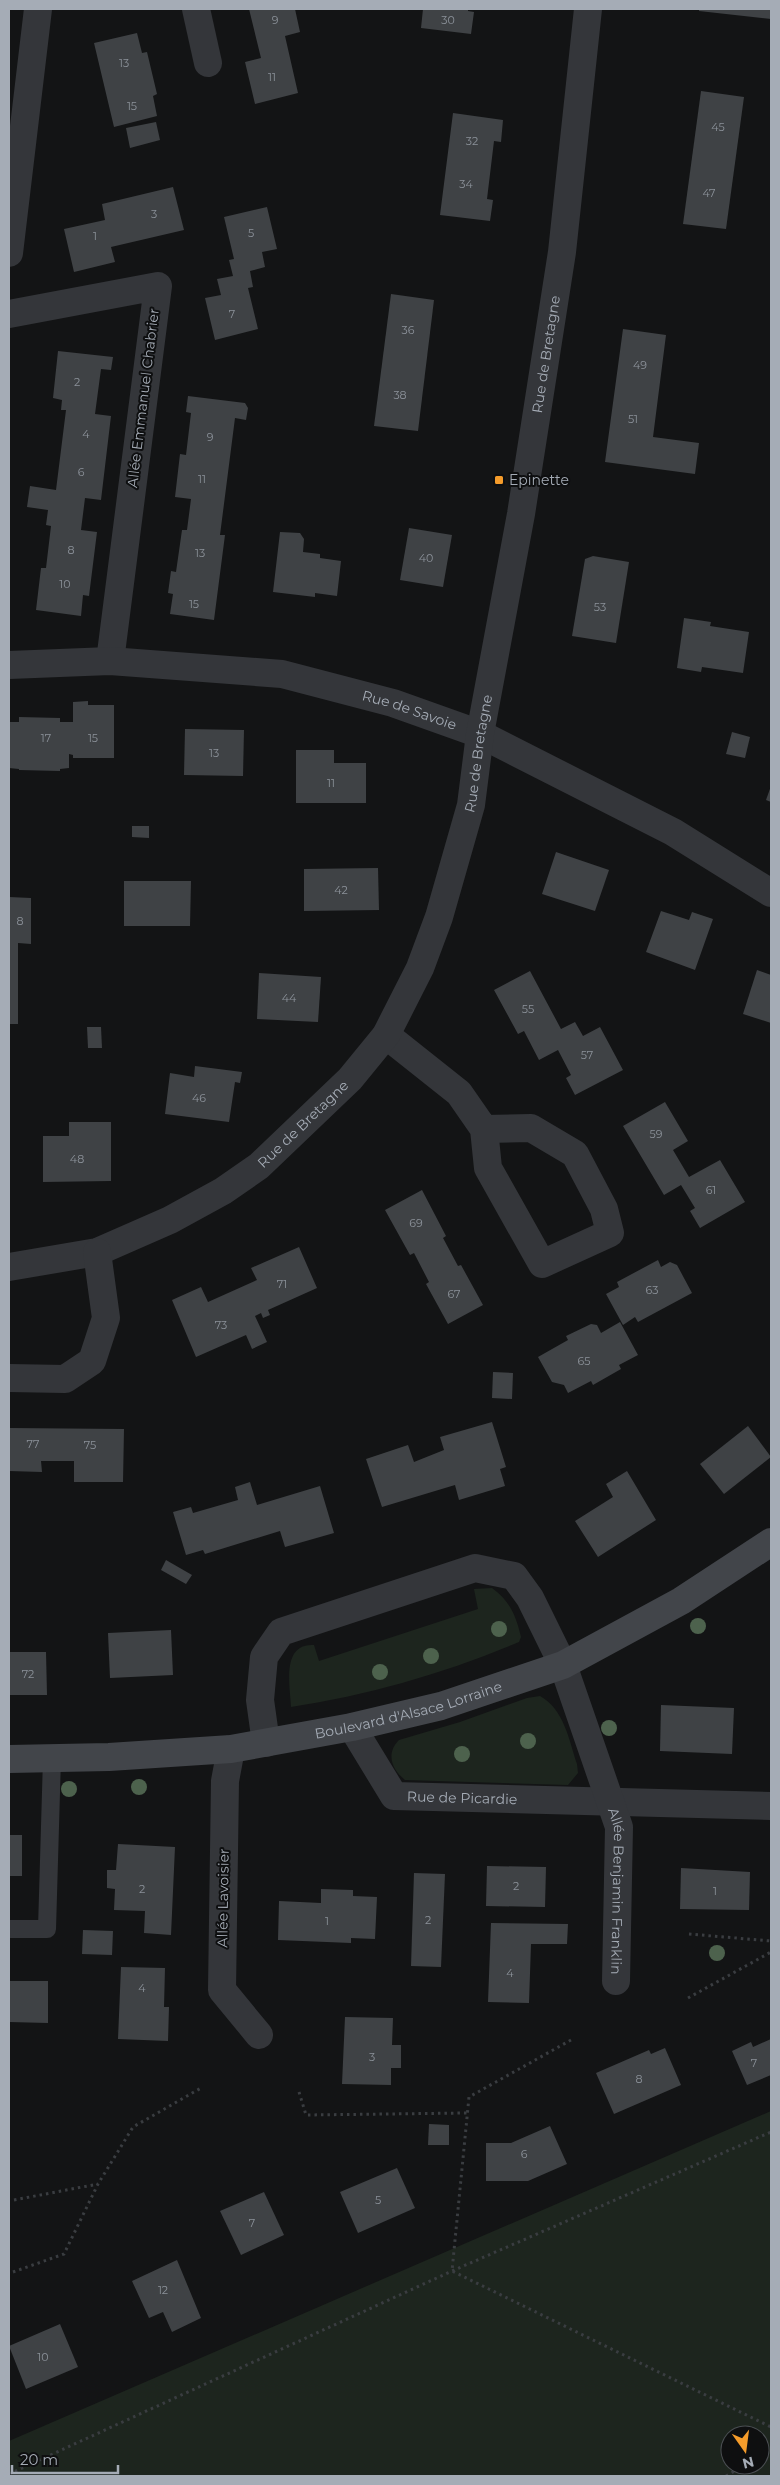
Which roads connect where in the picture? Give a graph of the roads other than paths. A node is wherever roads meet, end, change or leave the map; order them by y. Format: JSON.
{"nodes":[{"id":1,"x":38,"y":9,"type":"edge"},
{"id":2,"x":196,"y":9,"type":"edge"},
{"id":3,"x":588,"y":9,"type":"edge"},
{"id":4,"x":208,"y":63,"type":"dead end"},
{"id":5,"x":17,"y":114,"type":"edge"},
{"id":6,"x":9,"y":252,"type":"edge"},
{"id":7,"x":9,"y":314,"type":"edge"},
{"id":8,"x":110,"y":661,"type":"junction"},
{"id":9,"x":9,"y":665,"type":"edge"},
{"id":10,"x":480,"y":734,"type":"junction"},
{"id":11,"x":771,"y":894,"type":"edge"},
{"id":12,"x":386,"y":1035,"type":"junction"},
{"id":13,"x":484,"y":1129,"type":"junction"},
{"id":14,"x":97,"y":1252,"type":"junction"},
{"id":15,"x":9,"y":1267,"type":"edge"},
{"id":16,"x":9,"y":1378,"type":"edge"},
{"id":17,"x":771,"y":1542,"type":"edge"},
{"id":18,"x":563,"y":1665,"type":"junction"},
{"id":19,"x":352,"y":1727,"type":"junction"},
{"id":20,"x":266,"y":1744,"type":"junction"},
{"id":21,"x":231,"y":1749,"type":"junction"},
{"id":22,"x":52,"y":1758,"type":"junction"},
{"id":23,"x":9,"y":1759,"type":"edge"},
{"id":24,"x":610,"y":1801,"type":"junction"},
{"id":25,"x":771,"y":1806,"type":"edge"},
{"id":26,"x":9,"y":1929,"type":"edge"},
{"id":27,"x":616,"y":1981,"type":"dead end"},
{"id":28,"x":259,"y":2035,"type":"dead end"}],
"edges":[{"from":1,"to":5,"type":"street"},
{"from":2,"to":4,"type":"street"},
{"from":3,"to":10,"type":"street","name":"Rue de Bretagne"},
{"from":5,"to":6,"type":"street"},
{"from":7,"to":8,"type":"street","name":"Allée Emmanuel Chabrier"},
{"from":8,"to":9,"type":"street","name":"Rue de Savoie"},
{"from":8,"to":10,"type":"street","name":"Rue de Savoie"},
{"from":10,"to":11,"type":"street","name":"Rue de Savoie"},
{"from":10,"to":12,"type":"street","name":"Rue de Bretagne"},
{"from":12,"to":13,"type":"street"},
{"from":12,"to":14,"type":"street","name":"Rue de Bretagne"},
{"from":13,"to":13,"type":"street"},
{"from":14,"to":15,"type":"street","name":"Rue de Bretagne"},
{"from":14,"to":16,"type":"street"},
{"from":17,"to":18,"type":"main road","name":"Boulevard d'Alsace Lorraine"},
{"from":18,"to":19,"type":"main road","name":"Boulevard d'Alsace Lorraine"},
{"from":18,"to":20,"type":"street"},
{"from":18,"to":24,"type":"street"},
{"from":19,"to":20,"type":"main road","name":"Boulevard d'Alsace Lorraine"},
{"from":19,"to":24,"type":"street","name":"Rue de Picardie"},
{"from":20,"to":21,"type":"main road","name":"Boulevard d'Alsace Lorraine"},
{"from":21,"to":22,"type":"main road","name":"Boulevard d'Alsace Lorraine"},
{"from":21,"to":28,"type":"street","name":"Allée Lavoisier"},
{"from":22,"to":23,"type":"main road","name":"Boulevard d'Alsace Lorraine"},
{"from":22,"to":26,"type":"lane"},
{"from":24,"to":25,"type":"street","name":"Rue de Picardie"},
{"from":24,"to":27,"type":"street","name":"Allée Benjamin Franklin"}]}
